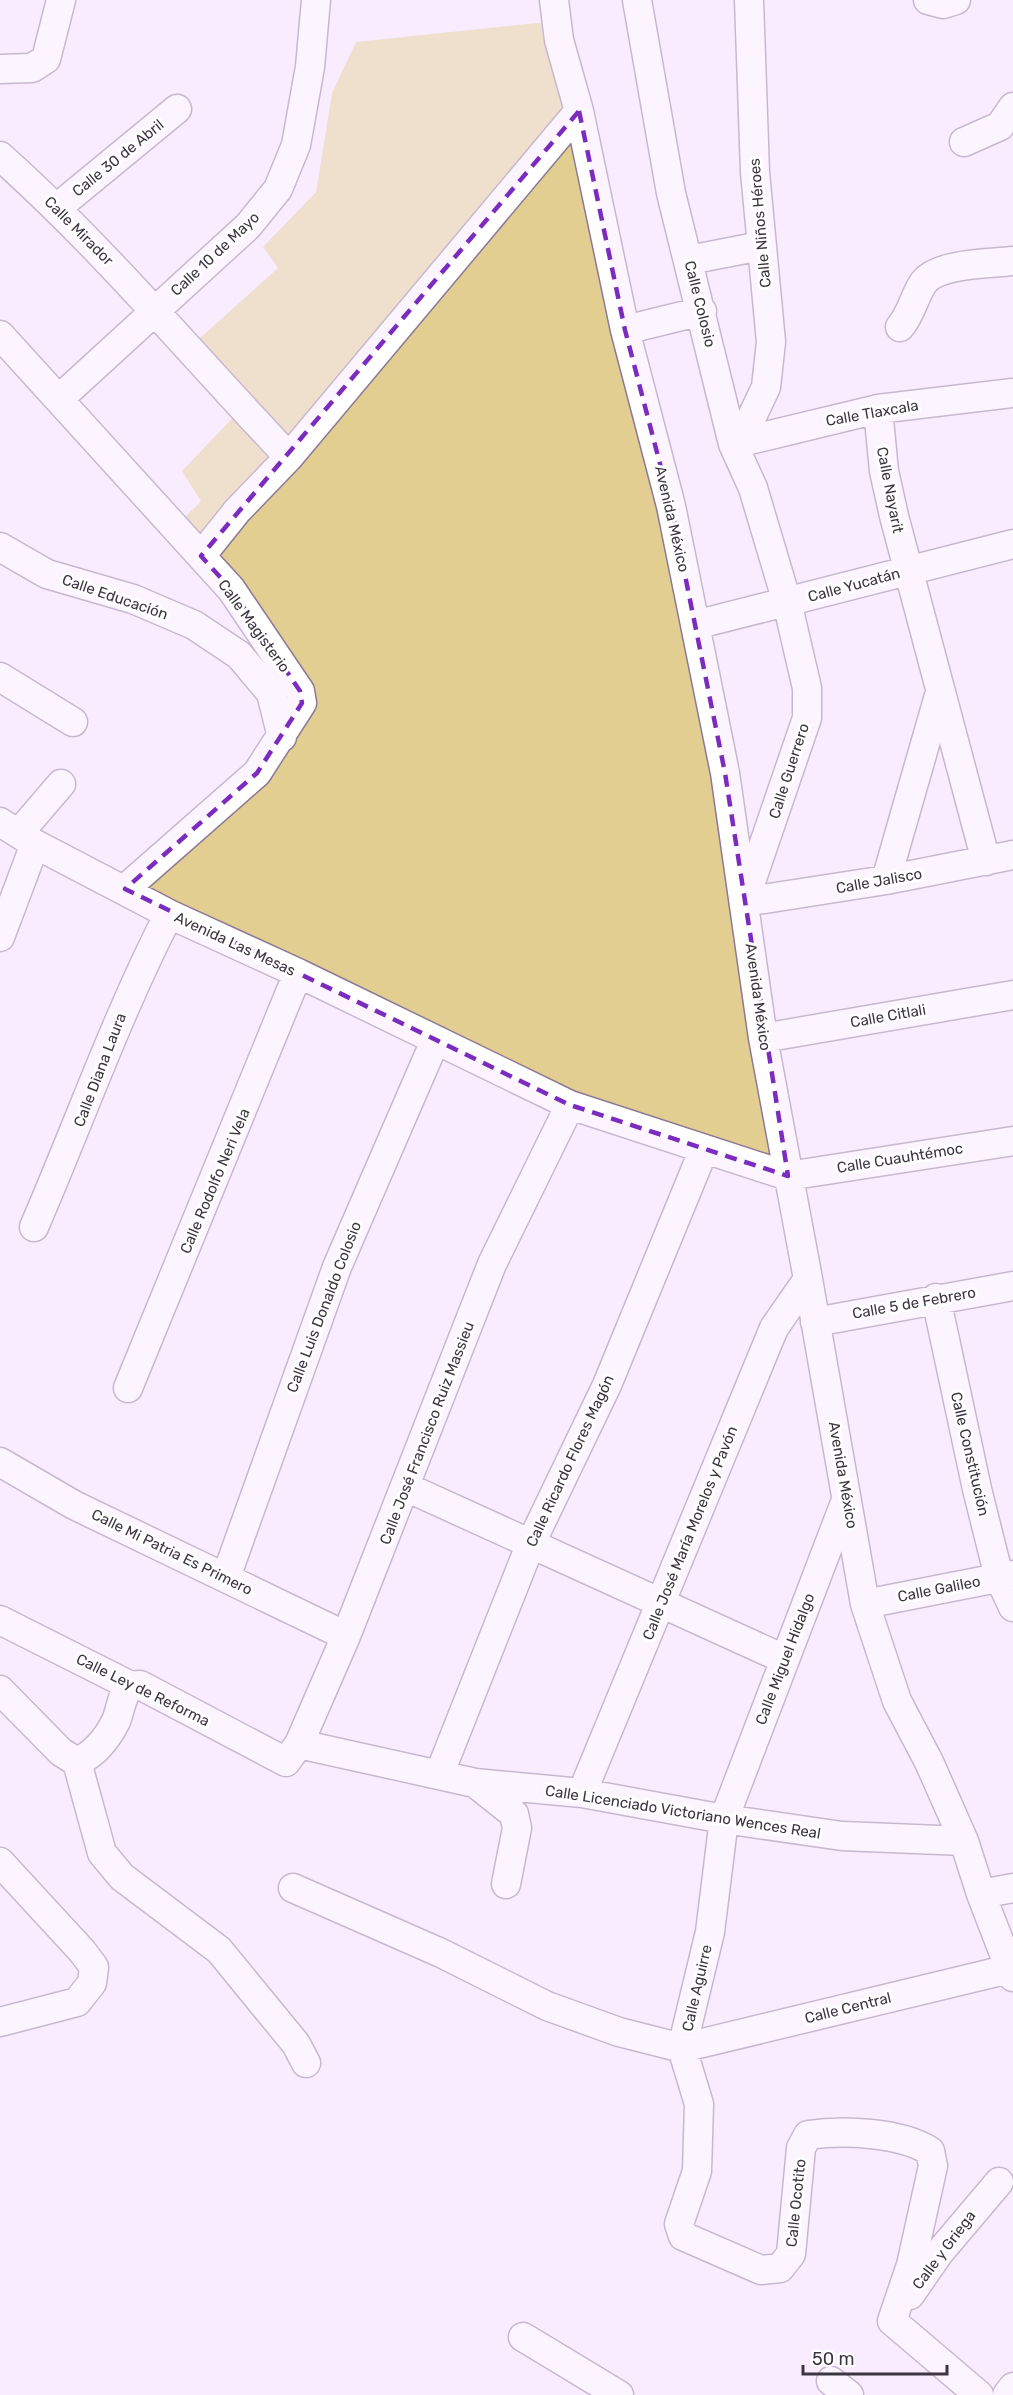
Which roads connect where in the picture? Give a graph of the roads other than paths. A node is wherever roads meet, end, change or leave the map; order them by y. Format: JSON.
{"nodes":[{"id":1,"x":61,"y":0,"type":"edge"},
{"id":2,"x":316,"y":0,"type":"edge"},
{"id":3,"x":554,"y":0,"type":"edge"},
{"id":4,"x":637,"y":0,"type":"edge"},
{"id":5,"x":749,"y":0,"type":"edge"},
{"id":6,"x":928,"y":0,"type":"edge"},
{"id":7,"x":956,"y":0,"type":"edge"},
{"id":8,"x":0,"y":69,"type":"edge"},
{"id":9,"x":1013,"y":106,"type":"edge"},
{"id":10,"x":177,"y":109,"type":"dead end"},
{"id":11,"x":579,"y":111,"type":"junction"},
{"id":12,"x":964,"y":142,"type":"dead end"},
{"id":13,"x":0,"y":156,"type":"edge"},
{"id":14,"x":58,"y":207,"type":"junction"},
{"id":15,"x":761,"y":246,"type":"junction"},
{"id":16,"x":689,"y":260,"type":"junction"},
{"id":17,"x":1013,"y":261,"type":"edge"},
{"id":18,"x":156,"y":309,"type":"junction"},
{"id":19,"x":702,"y":311,"type":"junction"},
{"id":20,"x":900,"y":327,"type":"dead end"},
{"id":21,"x":625,"y":330,"type":"junction"},
{"id":22,"x":0,"y":335,"type":"edge"},
{"id":23,"x":1013,"y":393,"type":"edge"},
{"id":24,"x":59,"y":399,"type":"junction"},
{"id":25,"x":878,"y":409,"type":"junction"},
{"id":26,"x":737,"y":442,"type":"junction"},
{"id":27,"x":289,"y":457,"type":"junction"},
{"id":28,"x":1013,"y":544,"type":"edge"},
{"id":29,"x":0,"y":547,"type":"edge"},
{"id":30,"x":201,"y":556,"type":"junction"},
{"id":31,"x":907,"y":570,"type":"junction"},
{"id":32,"x":787,"y":602,"type":"junction"},
{"id":33,"x":695,"y":625,"type":"junction"},
{"id":34,"x":0,"y":677,"type":"edge"},
{"id":35,"x":940,"y":691,"type":"junction"},
{"id":36,"x":73,"y":722,"type":"dead end"},
{"id":37,"x":282,"y":737,"type":"junction"},
{"id":38,"x":61,"y":784,"type":"dead end"},
{"id":39,"x":18,"y":833,"type":"edge"},
{"id":40,"x":1013,"y":855,"type":"edge"},
{"id":41,"x":986,"y":861,"type":"junction"},
{"id":42,"x":886,"y":880,"type":"junction"},
{"id":43,"x":125,"y":889,"type":"junction"},
{"id":44,"x":744,"y":902,"type":"junction"},
{"id":45,"x":169,"y":914,"type":"junction"},
{"id":46,"x":0,"y":937,"type":"edge"},
{"id":47,"x":298,"y":973,"type":"junction"},
{"id":48,"x":1013,"y":995,"type":"edge"},
{"id":49,"x":763,"y":1038,"type":"junction"},
{"id":50,"x":435,"y":1041,"type":"junction"},
{"id":51,"x":570,"y":1104,"type":"junction"},
{"id":52,"x":1013,"y":1141,"type":"edge"},
{"id":53,"x":704,"y":1149,"type":"junction"},
{"id":54,"x":788,"y":1176,"type":"junction"},
{"id":55,"x":34,"y":1227,"type":"dead end"},
{"id":56,"x":808,"y":1279,"type":"junction"},
{"id":57,"x":1013,"y":1286,"type":"edge"},
{"id":58,"x":936,"y":1298,"type":"junction"},
{"id":59,"x":815,"y":1322,"type":"junction"},
{"id":60,"x":128,"y":1388,"type":"dead end"},
{"id":61,"x":0,"y":1462,"type":"edge"},
{"id":62,"x":406,"y":1486,"type":"junction"},
{"id":63,"x":846,"y":1500,"type":"junction"},
{"id":64,"x":531,"y":1543,"type":"junction"},
{"id":65,"x":1006,"y":1576,"type":"edge"},
{"id":66,"x":226,"y":1577,"type":"junction"},
{"id":67,"x":661,"y":1604,"type":"junction"},
{"id":68,"x":865,"y":1604,"type":"junction"},
{"id":69,"x":1013,"y":1606,"type":"edge"},
{"id":70,"x":0,"y":1620,"type":"edge"},
{"id":71,"x":346,"y":1636,"type":"junction"},
{"id":72,"x":784,"y":1659,"type":"junction"},
{"id":73,"x":131,"y":1686,"type":"junction"},
{"id":74,"x":0,"y":1690,"type":"edge"},
{"id":75,"x":293,"y":1753,"type":"junction"},
{"id":76,"x":77,"y":1762,"type":"junction"},
{"id":77,"x":439,"y":1775,"type":"junction"},
{"id":78,"x":475,"y":1783,"type":"junction"},
{"id":79,"x":582,"y":1793,"type":"junction"},
{"id":80,"x":724,"y":1819,"type":"junction"},
{"id":81,"x":964,"y":1841,"type":"junction"},
{"id":82,"x":0,"y":1862,"type":"edge"},
{"id":83,"x":506,"y":1884,"type":"dead end"},
{"id":84,"x":293,"y":1888,"type":"dead end"},
{"id":85,"x":1013,"y":1888,"type":"edge"},
{"id":86,"x":981,"y":1894,"type":"junction"},
{"id":87,"x":1012,"y":1971,"type":"edge"},
{"id":88,"x":0,"y":2022,"type":"edge"},
{"id":89,"x":682,"y":2048,"type":"junction"},
{"id":90,"x":306,"y":2063,"type":"dead end"},
{"id":91,"x":999,"y":2182,"type":"dead end"},
{"id":92,"x":761,"y":2270,"type":"joint"},
{"id":93,"x":892,"y":2321,"type":"junction"},
{"id":94,"x":523,"y":2337,"type":"dead end"},
{"id":95,"x":1013,"y":2387,"type":"edge"},
{"id":96,"x":619,"y":2395,"type":"edge"},
{"id":97,"x":979,"y":2395,"type":"edge"},
{"id":98,"x":1007,"y":2395,"type":"edge"}],
"edges":[{"from":1,"to":8,"type":"street"},
{"from":2,"to":18,"type":"street","name":"Calle 10 de Mayo"},
{"from":3,"to":11,"type":"street","name":"Avenida México"},
{"from":4,"to":16,"type":"street","name":"Calle Colosio"},
{"from":5,"to":15,"type":"street","name":"Calle Niños Héroes"},
{"from":6,"to":7,"type":"street"},
{"from":9,"to":12,"type":"street"},
{"from":10,"to":14,"type":"street","name":"Calle 30 de Abril"},
{"from":11,"to":21,"type":"street","name":"Avenida México"},
{"from":11,"to":27,"type":"street"},
{"from":13,"to":14,"type":"street","name":"Calle Mirador"},
{"from":14,"to":18,"type":"street","name":"Calle Mirador"},
{"from":15,"to":16,"type":"street"},
{"from":15,"to":26,"type":"street","name":"Calle Niños Héroes"},
{"from":16,"to":19,"type":"street","name":"Calle Colosio"},
{"from":17,"to":20,"type":"street"},
{"from":18,"to":24,"type":"street","name":"Calle 10 de Mayo"},
{"from":18,"to":27,"type":"street","name":"Calle Mirador"},
{"from":19,"to":21,"type":"street"},
{"from":19,"to":26,"type":"street","name":"Calle Colosio"},
{"from":21,"to":33,"type":"street","name":"Avenida México"},
{"from":22,"to":24,"type":"street","name":"Calle Magisterio"},
{"from":23,"to":25,"type":"street","name":"Calle Tlaxcala"},
{"from":24,"to":30,"type":"street","name":"Calle Magisterio"},
{"from":25,"to":26,"type":"street","name":"Calle Tlaxcala"},
{"from":25,"to":31,"type":"street","name":"Calle Nayarit"},
{"from":26,"to":32,"type":"street","name":"Calle Colosio"},
{"from":27,"to":30,"type":"street"},
{"from":28,"to":31,"type":"street","name":"Calle Yucatán"},
{"from":29,"to":37,"type":"street","name":"Calle Educación"},
{"from":30,"to":37,"type":"street","name":"Calle Magisterio"},
{"from":31,"to":32,"type":"street","name":"Calle Yucatán"},
{"from":31,"to":35,"type":"street","name":"Calle Nayarit"},
{"from":32,"to":33,"type":"street","name":"Calle Yucatán"},
{"from":32,"to":44,"type":"street","name":"Calle Guerrero"},
{"from":33,"to":44,"type":"street","name":"Avenida México"},
{"from":34,"to":36,"type":"street"},
{"from":35,"to":41,"type":"street","name":"Calle Nayarit"},
{"from":35,"to":42,"type":"street"},
{"from":37,"to":43,"type":"street","name":"Calle Magisterio"},
{"from":38,"to":39,"type":"street"},
{"from":39,"to":43,"type":"street","name":"Avenida Las Mesas"},
{"from":39,"to":46,"type":"street"},
{"from":40,"to":41,"type":"street","name":"Calle Jalisco"},
{"from":41,"to":42,"type":"street","name":"Calle Jalisco"},
{"from":42,"to":44,"type":"street","name":"Calle Jalisco"},
{"from":43,"to":45,"type":"street","name":"Avenida Las Mesas"},
{"from":44,"to":49,"type":"street","name":"Avenida México"},
{"from":45,"to":47,"type":"street","name":"Avenida Las Mesas"},
{"from":45,"to":55,"type":"street","name":"Calle Diana Laura"},
{"from":47,"to":50,"type":"street","name":"Avenida Las Mesas"},
{"from":47,"to":60,"type":"street","name":"Calle Rodolfo Neri Vela"},
{"from":48,"to":49,"type":"street","name":"Calle Citlali"},
{"from":49,"to":54,"type":"street","name":"Avenida México"},
{"from":50,"to":51,"type":"street","name":"Avenida Las Mesas"},
{"from":50,"to":66,"type":"street","name":"Calle Luis Donaldo Colosio"},
{"from":51,"to":53,"type":"street","name":"Avenida Las Mesas"},
{"from":51,"to":62,"type":"street","name":"Calle José Francisco Ruiz Massieu"},
{"from":52,"to":54,"type":"street","name":"Calle Cuauhtémoc"},
{"from":53,"to":54,"type":"street"},
{"from":53,"to":64,"type":"street","name":"Calle Ricardo Flores Magón"},
{"from":54,"to":56,"type":"street","name":"Avenida México"},
{"from":56,"to":59,"type":"street","name":"Avenida México"},
{"from":56,"to":67,"type":"street","name":"Calle José María Morelos y Pavón"},
{"from":57,"to":58,"type":"street","name":"Calle 5 de Febrero"},
{"from":58,"to":59,"type":"street","name":"Calle 5 de Febrero"},
{"from":58,"to":65,"type":"street","name":"Calle Constitución"},
{"from":59,"to":63,"type":"street","name":"Avenida México"},
{"from":61,"to":66,"type":"street","name":"Calle Mi Patria Es Primero"},
{"from":62,"to":64,"type":"street"},
{"from":62,"to":71,"type":"street","name":"Calle José Francisco Ruiz Massieu"},
{"from":63,"to":68,"type":"street","name":"Avenida México"},
{"from":63,"to":72,"type":"street","name":"Calle Miguel Hidalgo"},
{"from":64,"to":67,"type":"street"},
{"from":64,"to":77,"type":"street","name":"Calle Ricardo Flores Magón"},
{"from":65,"to":68,"type":"street","name":"Calle Galileo"},
{"from":65,"to":69,"type":"street","name":"Calle Constitución"},
{"from":66,"to":71,"type":"street","name":"Calle Mi Patria Es Primero"},
{"from":67,"to":72,"type":"street"},
{"from":67,"to":79,"type":"street","name":"Calle José María Morelos y Pavón"},
{"from":68,"to":81,"type":"street","name":"Avenida México"},
{"from":70,"to":73,"type":"street","name":"Calle Ley de Reforma"},
{"from":71,"to":75,"type":"street","name":"Calle José Francisco Ruiz Massieu"},
{"from":72,"to":80,"type":"street","name":"Calle Miguel Hidalgo"},
{"from":73,"to":75,"type":"street","name":"Calle Ley de Reforma"},
{"from":73,"to":76,"type":"street"},
{"from":74,"to":76,"type":"street"},
{"from":75,"to":77,"type":"street","name":"Calle Licenciado Victoriano Wences Real"},
{"from":76,"to":90,"type":"street"},
{"from":77,"to":78,"type":"street","name":"Calle Licenciado Victoriano Wences Real"},
{"from":78,"to":79,"type":"street","name":"Calle Licenciado Victoriano Wences Real"},
{"from":78,"to":83,"type":"street"},
{"from":79,"to":80,"type":"street","name":"Calle Licenciado Victoriano Wences Real"},
{"from":80,"to":81,"type":"street","name":"Calle Licenciado Victoriano Wences Real"},
{"from":80,"to":89,"type":"street","name":"Calle Aguirre"},
{"from":81,"to":86,"type":"street","name":"Avenida México"},
{"from":82,"to":88,"type":"street"},
{"from":84,"to":89,"type":"street"},
{"from":85,"to":86,"type":"street"},
{"from":86,"to":87,"type":"street","name":"Avenida México"},
{"from":87,"to":89,"type":"street","name":"Calle Central"},
{"from":89,"to":92,"type":"street","name":"Calle Aguirre"},
{"from":91,"to":93,"type":"street","name":"Calle y Griega"},
{"from":92,"to":93,"type":"street","name":"Calle Ocotito"},
{"from":93,"to":97,"type":"street"},
{"from":94,"to":96,"type":"street"},
{"from":95,"to":98,"type":"street"}]}
